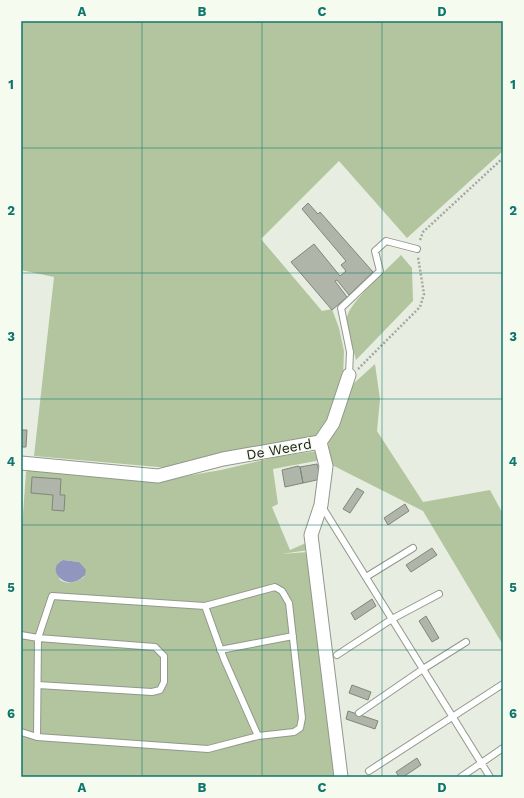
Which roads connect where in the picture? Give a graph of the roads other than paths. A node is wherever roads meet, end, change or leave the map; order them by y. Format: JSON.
{"nodes":[{"id":1,"x":417,"y":249,"type":"road end"},
{"id":2,"x":349,"y":375,"type":"joint"},
{"id":3,"x":320,"y":442,"type":"junction"},
{"id":4,"x":21,"y":463,"type":"edge"},
{"id":5,"x":321,"y":505,"type":"junction"},
{"id":6,"x":413,"y":548,"type":"dead end"},
{"id":7,"x":366,"y":577,"type":"junction"},
{"id":8,"x":439,"y":594,"type":"dead end"},
{"id":9,"x":205,"y":606,"type":"junction"},
{"id":10,"x":392,"y":620,"type":"junction"},
{"id":11,"x":21,"y":635,"type":"edge"},
{"id":12,"x":293,"y":636,"type":"junction"},
{"id":13,"x":38,"y":638,"type":"junction"},
{"id":14,"x":466,"y":642,"type":"dead end"},
{"id":15,"x":220,"y":650,"type":"junction"},
{"id":16,"x":337,"y":655,"type":"dead end"},
{"id":17,"x":423,"y":669,"type":"junction"},
{"id":18,"x":503,"y":684,"type":"edge"},
{"id":19,"x":38,"y":685,"type":"junction"},
{"id":20,"x":358,"y":713,"type":"dead end"},
{"id":21,"x":452,"y":716,"type":"junction"},
{"id":22,"x":21,"y":732,"type":"edge"},
{"id":23,"x":258,"y":736,"type":"junction"},
{"id":24,"x":37,"y":737,"type":"junction"},
{"id":25,"x":503,"y":748,"type":"edge"},
{"id":26,"x":481,"y":762,"type":"junction"},
{"id":27,"x":369,"y":771,"type":"dead end"},
{"id":28,"x":341,"y":777,"type":"edge"},
{"id":29,"x":461,"y":777,"type":"edge"},
{"id":30,"x":490,"y":777,"type":"edge"}],
"edges":[{"from":1,"to":2,"type":"lane"},
{"from":2,"to":3,"type":"street"},
{"from":3,"to":4,"type":"street","name":"De Weerd"},
{"from":3,"to":5,"type":"street","name":"De Weerd"},
{"from":5,"to":7,"type":"lane"},
{"from":5,"to":28,"type":"street","name":"De Weerd"},
{"from":6,"to":7,"type":"lane"},
{"from":7,"to":10,"type":"lane"},
{"from":8,"to":10,"type":"lane"},
{"from":9,"to":12,"type":"lane"},
{"from":9,"to":13,"type":"lane"},
{"from":9,"to":15,"type":"lane"},
{"from":10,"to":16,"type":"lane"},
{"from":10,"to":17,"type":"lane"},
{"from":11,"to":13,"type":"lane"},
{"from":12,"to":15,"type":"lane"},
{"from":12,"to":23,"type":"lane"},
{"from":13,"to":19,"type":"lane"},
{"from":13,"to":19,"type":"lane"},
{"from":14,"to":17,"type":"lane"},
{"from":15,"to":23,"type":"lane"},
{"from":17,"to":20,"type":"lane"},
{"from":17,"to":21,"type":"lane"},
{"from":18,"to":21,"type":"lane"},
{"from":19,"to":24,"type":"lane"},
{"from":21,"to":26,"type":"lane"},
{"from":21,"to":27,"type":"lane"},
{"from":22,"to":24,"type":"lane"},
{"from":23,"to":24,"type":"lane"},
{"from":25,"to":26,"type":"lane"},
{"from":26,"to":29,"type":"lane"},
{"from":26,"to":30,"type":"lane"}]}
